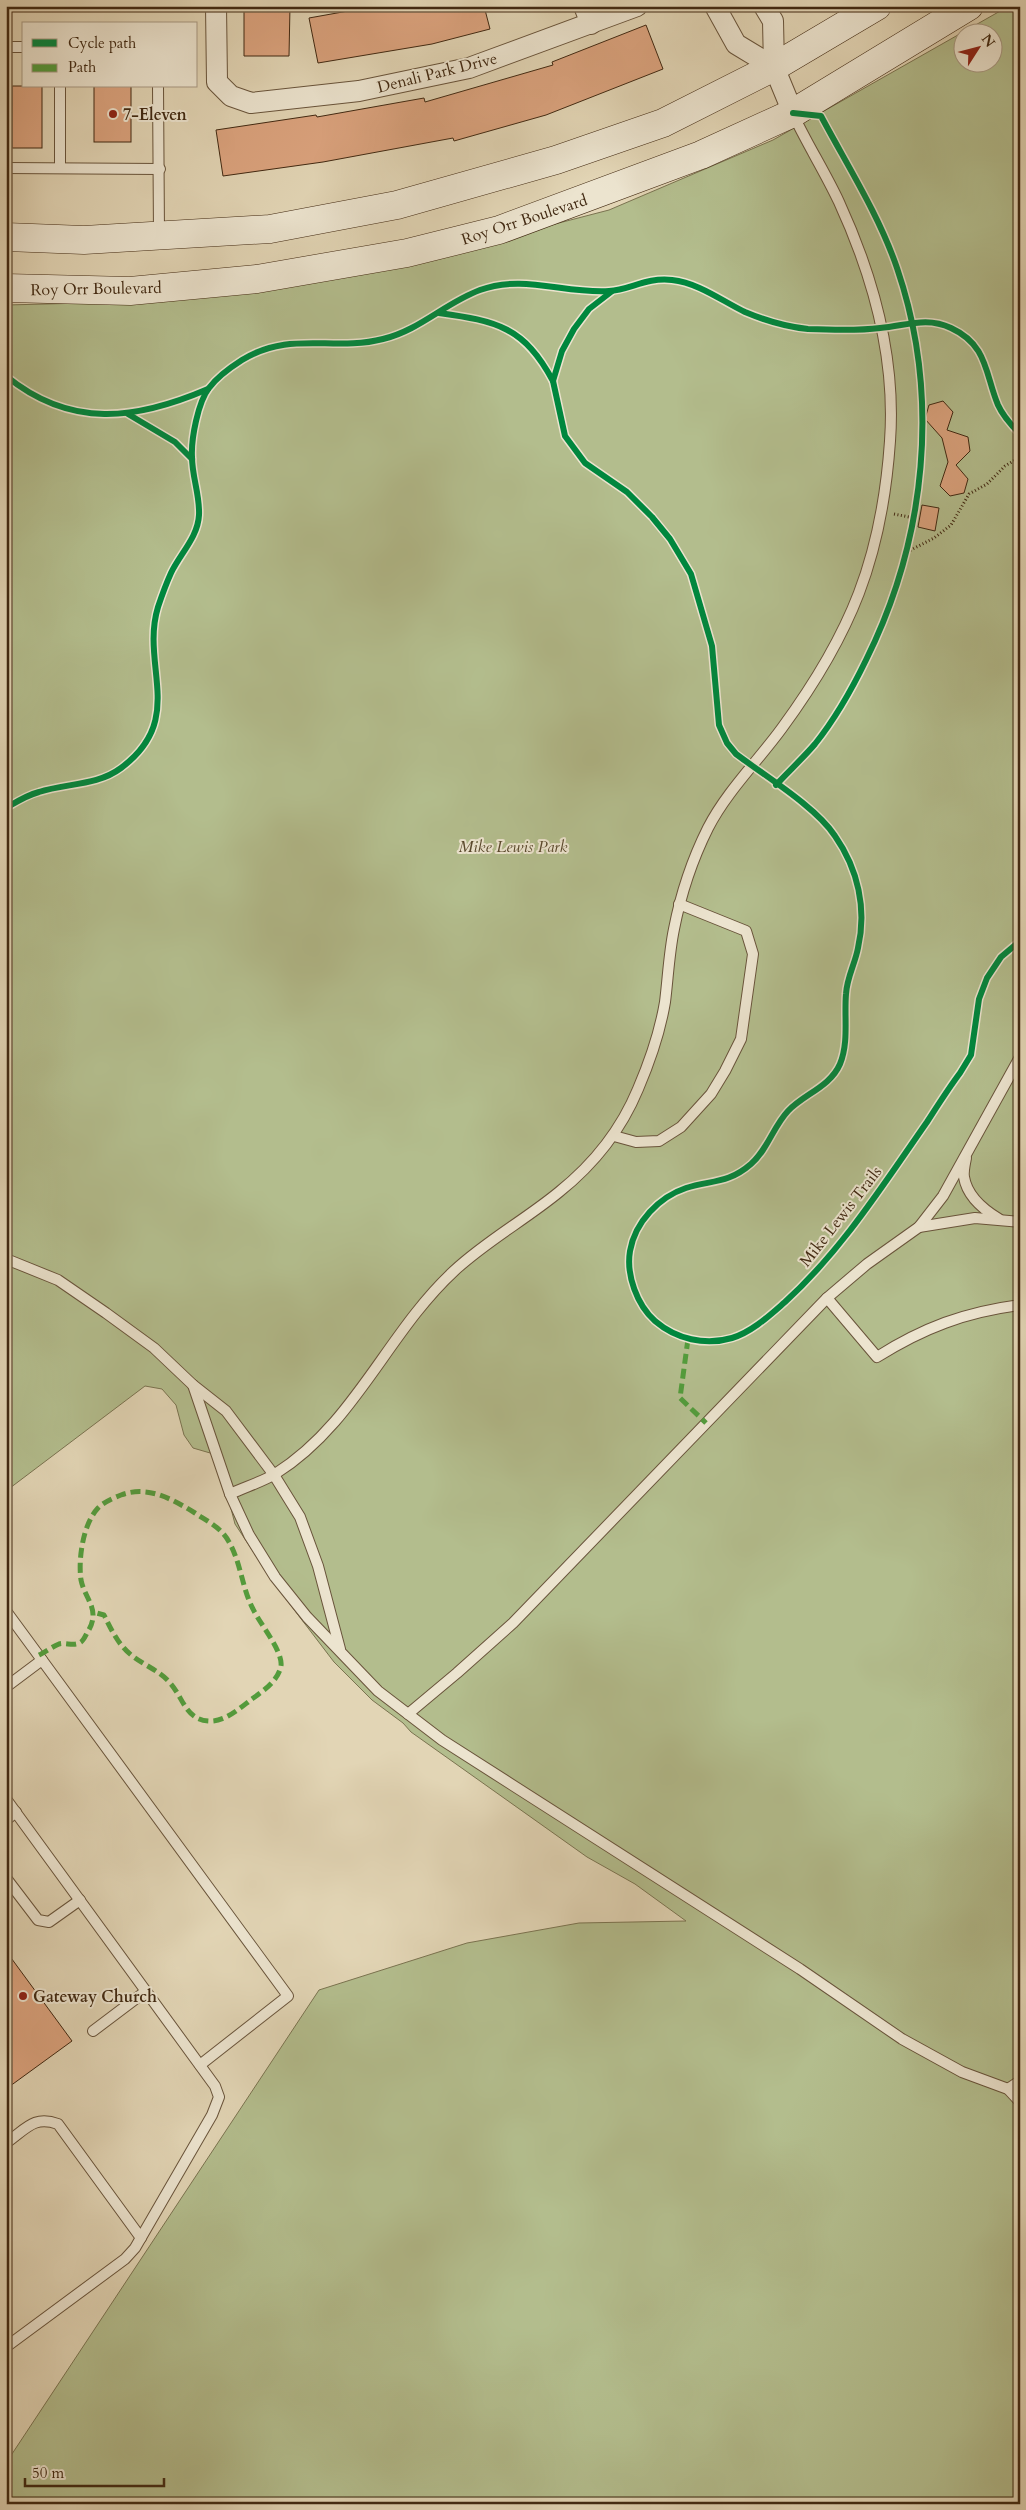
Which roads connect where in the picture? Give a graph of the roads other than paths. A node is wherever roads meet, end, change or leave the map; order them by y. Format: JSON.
{"nodes":[{"id":1,"x":216,"y":6,"type":"edge"},
{"id":2,"x":637,"y":6,"type":"edge"},
{"id":3,"x":715,"y":6,"type":"edge"},
{"id":4,"x":764,"y":6,"type":"edge"},
{"id":5,"x":878,"y":6,"type":"edge"},
{"id":6,"x":969,"y":6,"type":"edge"},
{"id":7,"x":588,"y":15,"type":"edge"},
{"id":8,"x":6,"y":48,"type":"edge"},
{"id":9,"x":22,"y":48,"type":"edge"},
{"id":10,"x":774,"y":66,"type":"junction"},
{"id":11,"x":60,"y":88,"type":"edge"},
{"id":12,"x":158,"y":88,"type":"edge"},
{"id":13,"x":793,"y":113,"type":"junction"},
{"id":14,"x":6,"y":168,"type":"edge"},
{"id":15,"x":60,"y":168,"type":"junction"},
{"id":16,"x":160,"y":169,"type":"junction"},
{"id":17,"x":159,"y":235,"type":"junction"},
{"id":18,"x":6,"y":237,"type":"edge"},
{"id":19,"x":6,"y":288,"type":"edge"},
{"id":20,"x":679,"y":904,"type":"junction"},
{"id":21,"x":1020,"y":1057,"type":"edge"},
{"id":22,"x":614,"y":1136,"type":"junction"},
{"id":23,"x":966,"y":1153,"type":"junction"},
{"id":24,"x":1002,"y":1220,"type":"junction"},
{"id":25,"x":1020,"y":1222,"type":"edge"},
{"id":26,"x":919,"y":1227,"type":"junction"},
{"id":27,"x":6,"y":1259,"type":"edge"},
{"id":28,"x":827,"y":1298,"type":"junction"},
{"id":29,"x":1020,"y":1305,"type":"edge"},
{"id":30,"x":193,"y":1385,"type":"junction"},
{"id":31,"x":274,"y":1475,"type":"junction"},
{"id":32,"x":230,"y":1494,"type":"junction"},
{"id":33,"x":6,"y":1611,"type":"edge"},
{"id":34,"x":340,"y":1650,"type":"junction"},
{"id":35,"x":42,"y":1660,"type":"junction"},
{"id":36,"x":6,"y":1687,"type":"edge"},
{"id":37,"x":408,"y":1714,"type":"junction"},
{"id":38,"x":6,"y":1799,"type":"edge"},
{"id":39,"x":16,"y":1812,"type":"junction"},
{"id":40,"x":6,"y":1820,"type":"edge"},
{"id":41,"x":6,"y":1878,"type":"edge"},
{"id":42,"x":80,"y":1900,"type":"junction"},
{"id":43,"x":146,"y":1991,"type":"junction"},
{"id":44,"x":93,"y":2031,"type":"dead end"},
{"id":45,"x":200,"y":2065,"type":"junction"},
{"id":46,"x":1020,"y":2081,"type":"edge"},
{"id":47,"x":1008,"y":2089,"type":"junction"},
{"id":48,"x":1020,"y":2102,"type":"edge"},
{"id":49,"x":6,"y":2143,"type":"edge"},
{"id":50,"x":141,"y":2238,"type":"junction"},
{"id":51,"x":6,"y":2347,"type":"edge"}],
"edges":[{"from":1,"to":7,"type":"street","name":"Denali Park Drive"},
{"from":2,"to":7,"type":"street","name":"Denali Park Drive"},
{"from":3,"to":10,"type":"street"},
{"from":4,"to":10,"type":"street"},
{"from":5,"to":10,"type":"main road"},
{"from":6,"to":13,"type":"main road","name":"Roy Orr Boulevard"},
{"from":8,"to":9,"type":"lane"},
{"from":10,"to":13,"type":"street"},
{"from":10,"to":17,"type":"main road"},
{"from":11,"to":15,"type":"lane"},
{"from":12,"to":16,"type":"lane"},
{"from":13,"to":19,"type":"main road","name":"Roy Orr Boulevard"},
{"from":13,"to":20,"type":"lane"},
{"from":14,"to":15,"type":"lane"},
{"from":15,"to":16,"type":"lane"},
{"from":16,"to":17,"type":"lane"},
{"from":17,"to":18,"type":"main road"},
{"from":20,"to":22,"type":"lane"},
{"from":20,"to":22,"type":"lane"},
{"from":21,"to":23,"type":"lane"},
{"from":22,"to":31,"type":"lane"},
{"from":23,"to":24,"type":"lane"},
{"from":23,"to":26,"type":"lane"},
{"from":24,"to":25,"type":"lane"},
{"from":24,"to":26,"type":"lane"},
{"from":26,"to":28,"type":"lane"},
{"from":27,"to":30,"type":"lane"},
{"from":28,"to":29,"type":"lane"},
{"from":28,"to":37,"type":"lane"},
{"from":30,"to":31,"type":"lane"},
{"from":30,"to":32,"type":"lane"},
{"from":31,"to":32,"type":"lane"},
{"from":31,"to":34,"type":"lane"},
{"from":32,"to":34,"type":"lane"},
{"from":33,"to":35,"type":"lane"},
{"from":34,"to":37,"type":"lane"},
{"from":35,"to":36,"type":"lane"},
{"from":35,"to":45,"type":"lane"},
{"from":37,"to":47,"type":"lane"},
{"from":38,"to":39,"type":"lane"},
{"from":39,"to":40,"type":"lane"},
{"from":39,"to":42,"type":"lane"},
{"from":41,"to":42,"type":"lane"},
{"from":42,"to":43,"type":"lane"},
{"from":43,"to":44,"type":"lane"},
{"from":43,"to":45,"type":"lane"},
{"from":45,"to":50,"type":"lane"},
{"from":46,"to":47,"type":"lane"},
{"from":47,"to":48,"type":"lane"},
{"from":49,"to":50,"type":"lane"},
{"from":50,"to":51,"type":"lane"}]}
